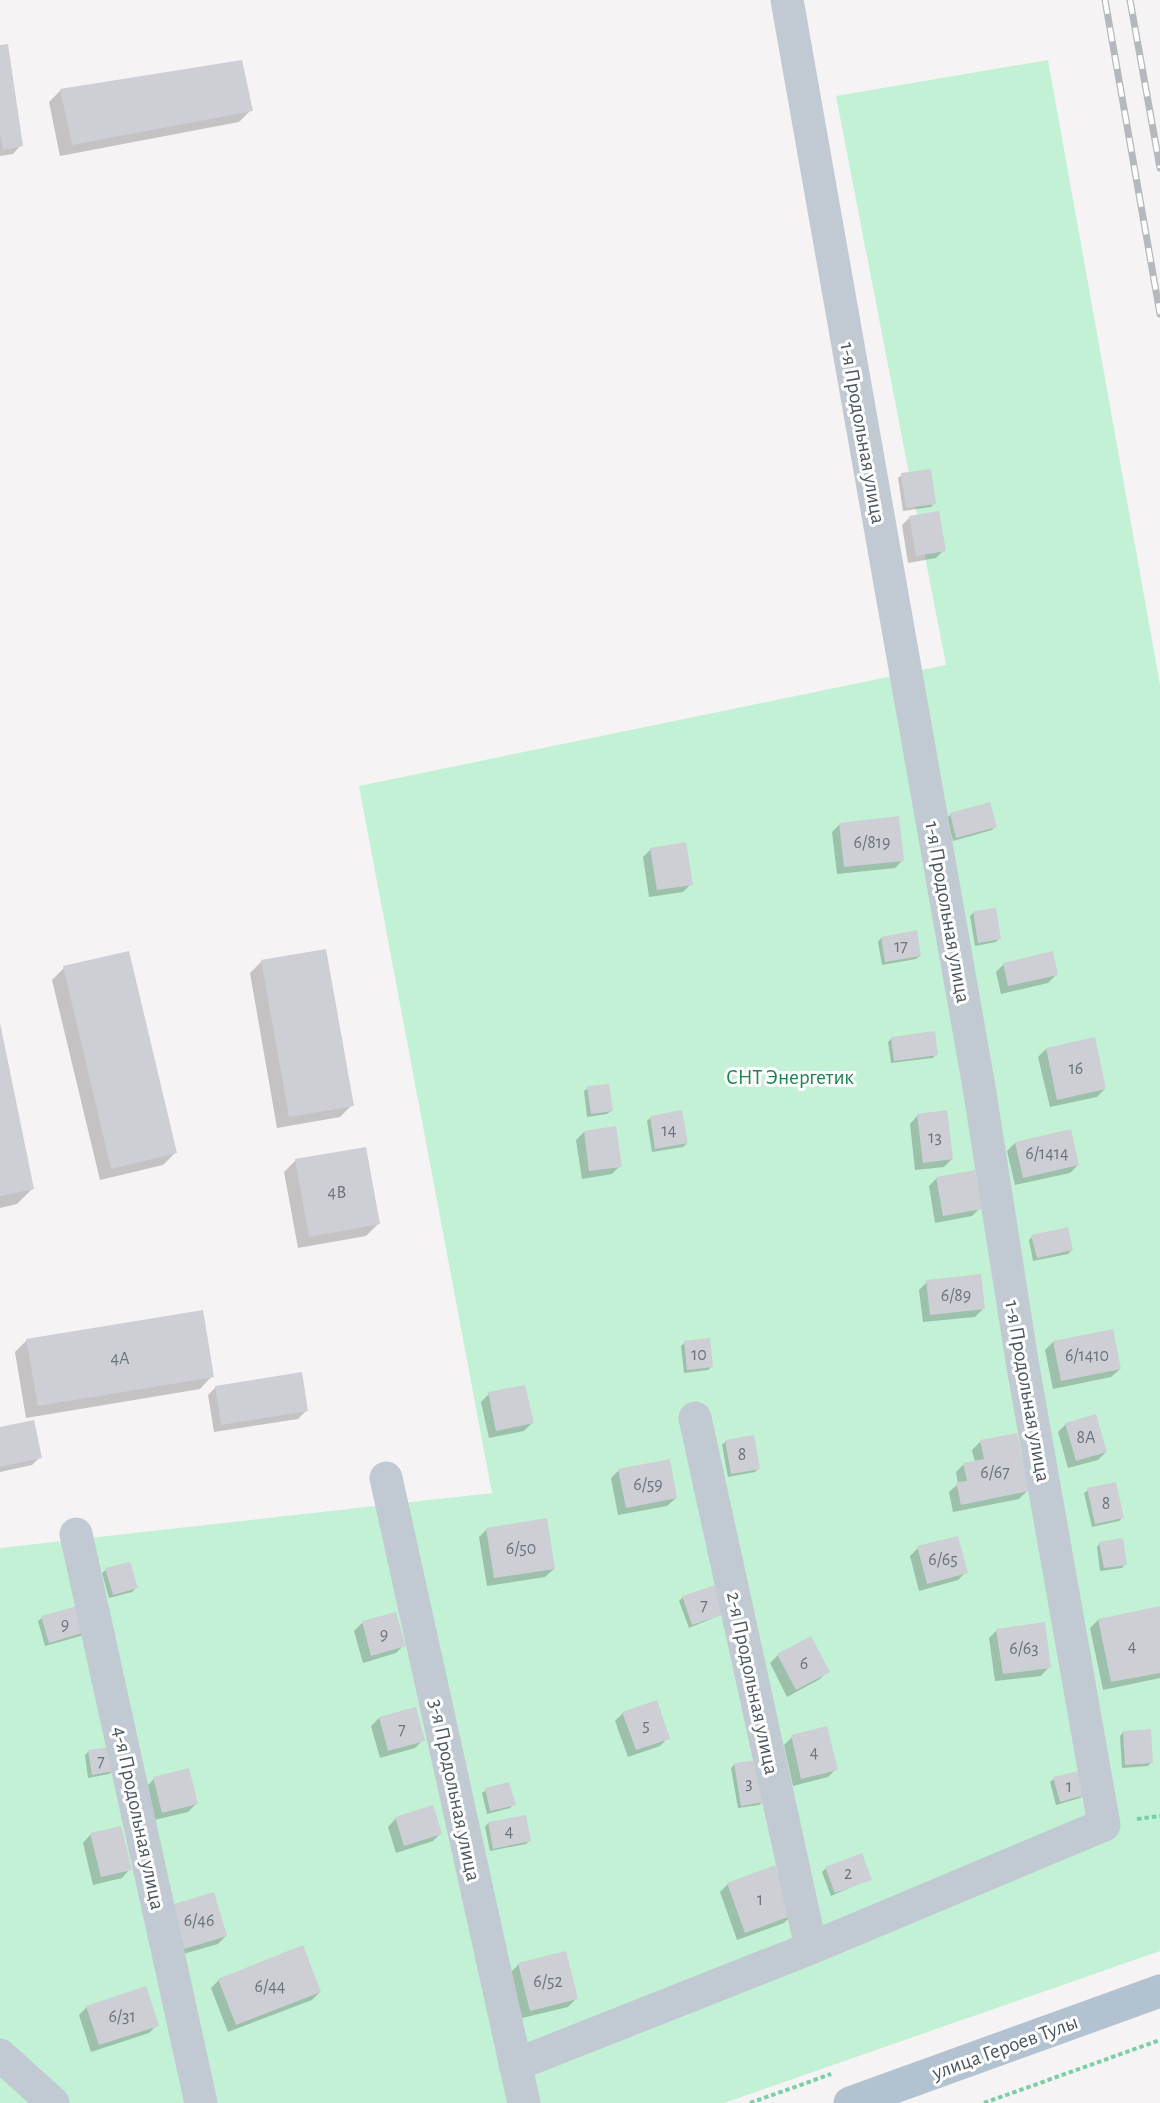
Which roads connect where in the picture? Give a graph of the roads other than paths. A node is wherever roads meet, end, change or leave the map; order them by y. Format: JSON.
{"nodes":[{"id":1,"x":787,"y":0,"type":"edge"},
{"id":2,"x":695,"y":1418,"type":"dead end"},
{"id":3,"x":386,"y":1478,"type":"dead end"},
{"id":4,"x":76,"y":1534,"type":"dead end"},
{"id":5,"x":811,"y":1948,"type":"junction"},
{"id":6,"x":1160,"y":1991,"type":"edge"},
{"id":7,"x":0,"y":2055,"type":"edge"},
{"id":8,"x":515,"y":2065,"type":"junction"},
{"id":9,"x":53,"y":2103,"type":"edge"},
{"id":10,"x":201,"y":2103,"type":"edge"},
{"id":11,"x":524,"y":2103,"type":"edge"},
{"id":12,"x":850,"y":2103,"type":"edge"}],
"edges":[{"from":1,"to":5,"type":"street","name":"1-я Продольная улица"},
{"from":2,"to":5,"type":"street","name":"2-я Продольная улица"},
{"from":3,"to":8,"type":"street","name":"3-я Продольная улица"},
{"from":4,"to":10,"type":"street","name":"4-я Продольная улица"},
{"from":5,"to":8,"type":"street"},
{"from":6,"to":12,"type":"main road","name":"улица Героев Тулы"},
{"from":7,"to":9,"type":"street"},
{"from":8,"to":11,"type":"street","name":"3-я Продольная улица"}]}
